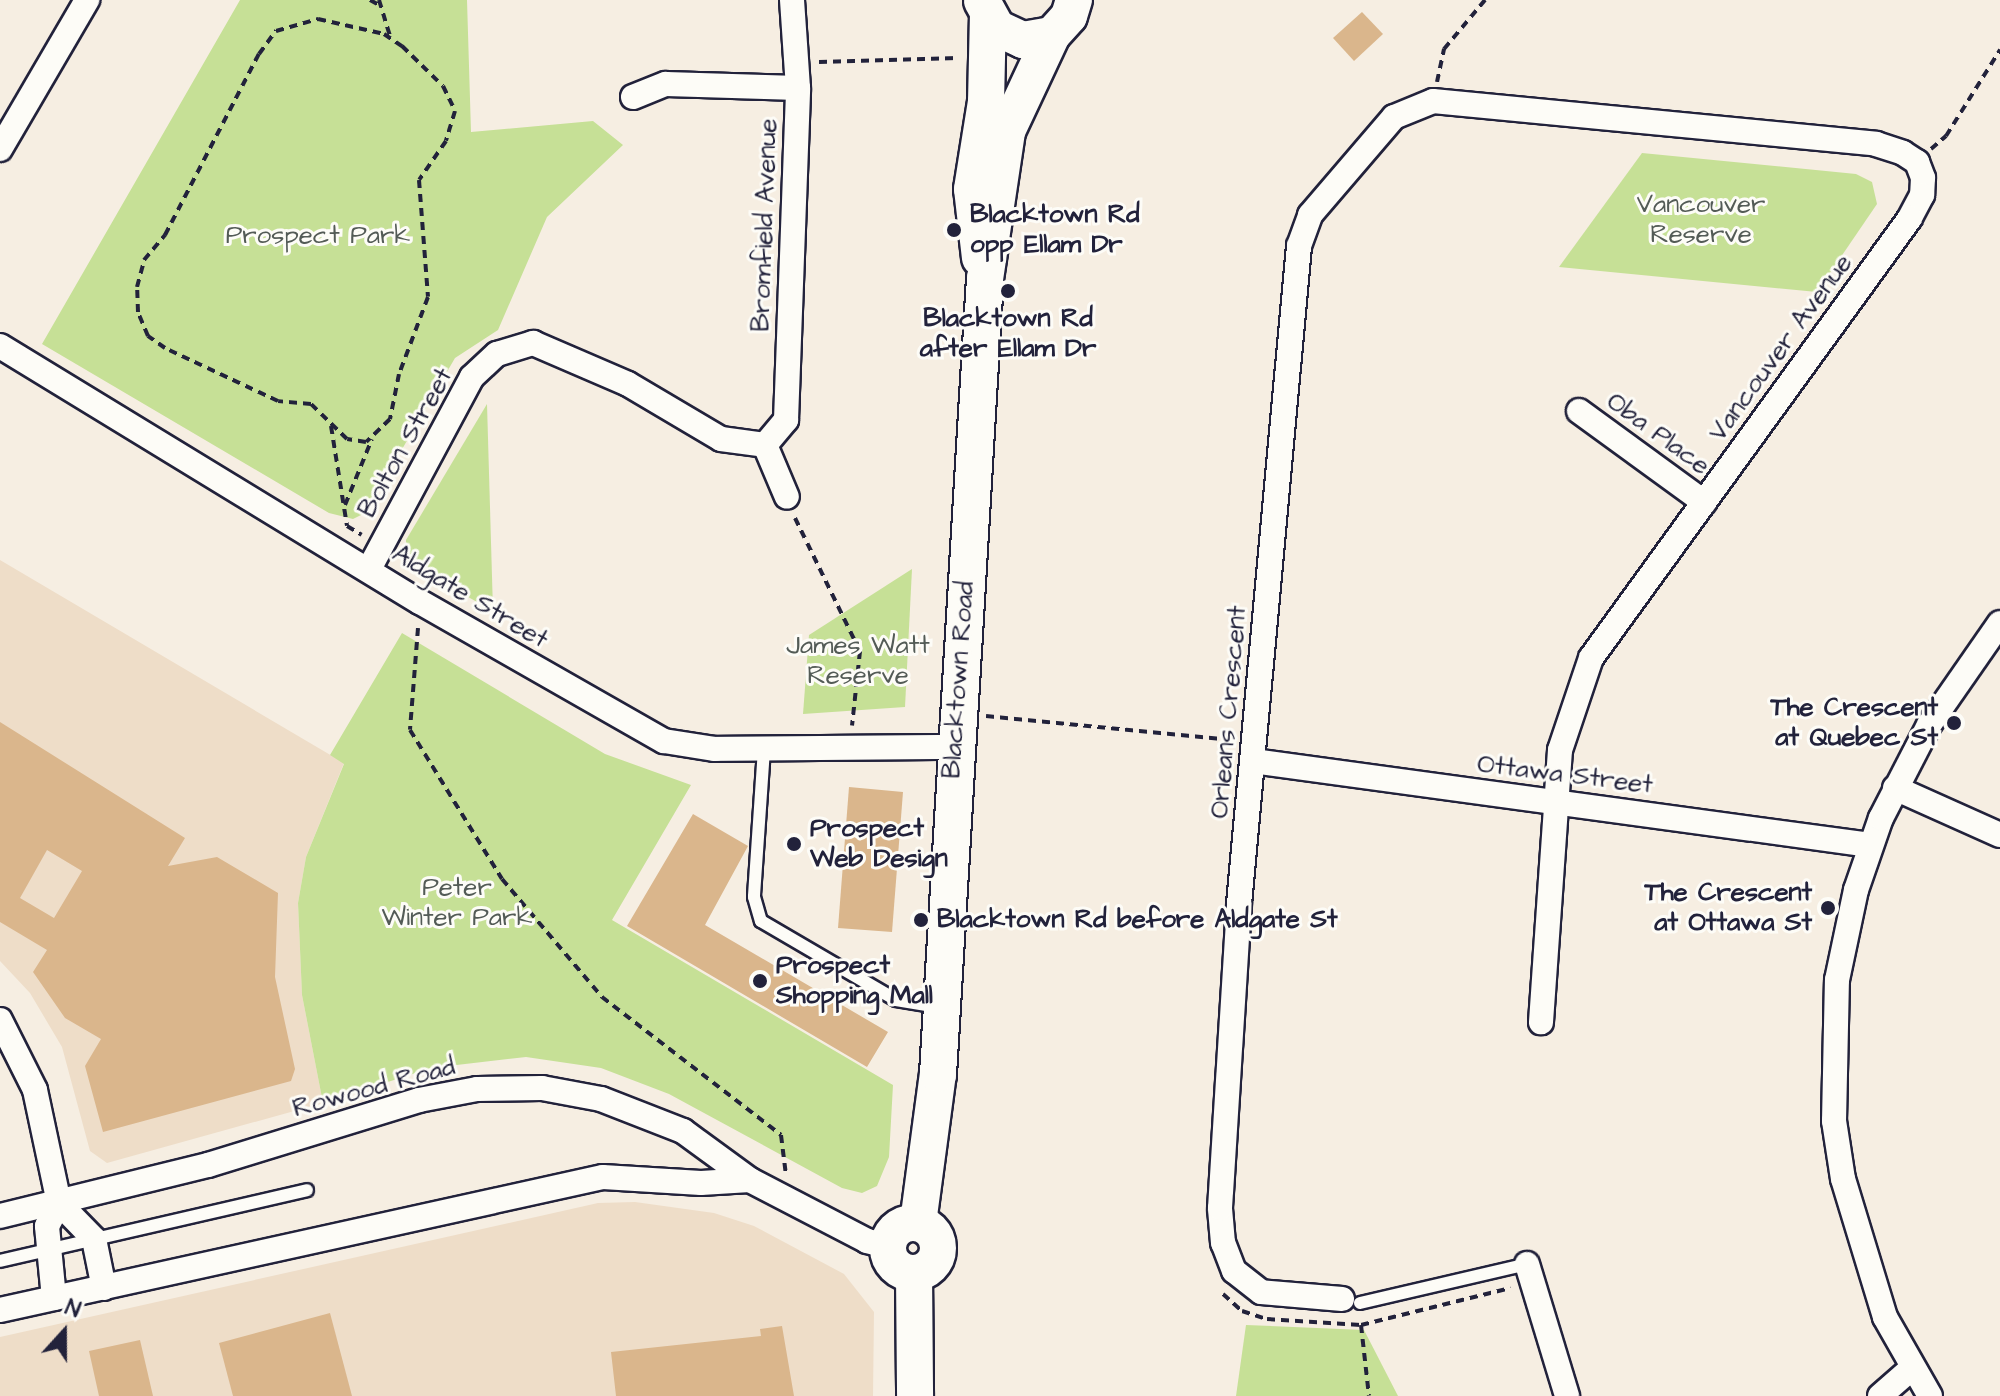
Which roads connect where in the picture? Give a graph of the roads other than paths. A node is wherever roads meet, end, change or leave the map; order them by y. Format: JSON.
{"nodes":[{"id":1,"x":87,"y":0,"type":"edge"},
{"id":2,"x":792,"y":0,"type":"edge"},
{"id":3,"x":984,"y":4,"type":"edge"},
{"id":4,"x":1073,"y":13,"type":"edge"},
{"id":5,"x":798,"y":88,"type":"junction"},
{"id":6,"x":633,"y":97,"type":"dead end"},
{"id":7,"x":1433,"y":101,"type":"joint"},
{"id":8,"x":0,"y":149,"type":"edge"},
{"id":9,"x":985,"y":279,"type":"junction"},
{"id":10,"x":0,"y":346,"type":"edge"},
{"id":11,"x":1579,"y":411,"type":"dead end"},
{"id":12,"x":765,"y":445,"type":"junction"},
{"id":13,"x":787,"y":497,"type":"road end"},
{"id":14,"x":1704,"y":502,"type":"junction"},
{"id":15,"x":369,"y":569,"type":"junction"},
{"id":16,"x":2000,"y":623,"type":"edge"},
{"id":17,"x":956,"y":731,"type":"junction"},
{"id":18,"x":764,"y":749,"type":"junction"},
{"id":19,"x":1254,"y":751,"type":"junction"},
{"id":20,"x":1895,"y":788,"type":"junction"},
{"id":21,"x":1555,"y":802,"type":"junction"},
{"id":22,"x":2000,"y":835,"type":"edge"},
{"id":23,"x":1870,"y":845,"type":"junction"},
{"id":24,"x":943,"y":1008,"type":"junction"},
{"id":25,"x":0,"y":1020,"type":"edge"},
{"id":26,"x":1541,"y":1022,"type":"dead end"},
{"id":27,"x":750,"y":1180,"type":"junction"},
{"id":28,"x":307,"y":1190,"type":"dead end"},
{"id":29,"x":59,"y":1203,"type":"junction"},
{"id":30,"x":0,"y":1216,"type":"edge"},
{"id":31,"x":918,"y":1223,"type":"junction"},
{"id":32,"x":94,"y":1239,"type":"junction"},
{"id":33,"x":887,"y":1246,"type":"junction"},
{"id":34,"x":46,"y":1251,"type":"junction"},
{"id":35,"x":0,"y":1261,"type":"edge"},
{"id":36,"x":1530,"y":1273,"type":"joint"},
{"id":37,"x":914,"y":1274,"type":"junction"},
{"id":38,"x":104,"y":1288,"type":"junction"},
{"id":39,"x":54,"y":1298,"type":"junction"},
{"id":40,"x":1351,"y":1301,"type":"joint"},
{"id":41,"x":0,"y":1310,"type":"edge"},
{"id":42,"x":1911,"y":1369,"type":"junction"},
{"id":43,"x":915,"y":1396,"type":"edge"},
{"id":44,"x":1567,"y":1396,"type":"edge"},
{"id":45,"x":1880,"y":1396,"type":"edge"},
{"id":46,"x":1930,"y":1396,"type":"edge"}],
"edges":[{"from":1,"to":8,"type":"street"},
{"from":2,"to":5,"type":"street","name":"Bromfield Avenue"},
{"from":3,"to":4,"type":"main road"},
{"from":3,"to":9,"type":"main road","name":"Blacktown Road"},
{"from":4,"to":9,"type":"main road","name":"Blacktown Road"},
{"from":5,"to":6,"type":"street"},
{"from":5,"to":12,"type":"street","name":"Bromfield Avenue"},
{"from":7,"to":14,"type":"street","name":"Vancouver Avenue"},
{"from":7,"to":19,"type":"street","name":"Orleans Crescent"},
{"from":9,"to":17,"type":"main road","name":"Blacktown Road"},
{"from":10,"to":15,"type":"street","name":"Aldgate Street"},
{"from":11,"to":14,"type":"street","name":"Oba Place"},
{"from":12,"to":13,"type":"street"},
{"from":12,"to":15,"type":"street","name":"Bolton Street"},
{"from":14,"to":21,"type":"street","name":"Vancouver Avenue"},
{"from":15,"to":18,"type":"street","name":"Aldgate Street"},
{"from":16,"to":20,"type":"street"},
{"from":17,"to":18,"type":"street","name":"Aldgate Street"},
{"from":17,"to":24,"type":"main road","name":"Blacktown Road"},
{"from":18,"to":24,"type":"lane"},
{"from":19,"to":21,"type":"street","name":"Ottawa Street"},
{"from":19,"to":40,"type":"street","name":"Orleans Crescent"},
{"from":20,"to":22,"type":"street"},
{"from":20,"to":23,"type":"street"},
{"from":21,"to":23,"type":"street","name":"Ottawa Street"},
{"from":21,"to":26,"type":"street","name":"Vancouver Avenue"},
{"from":23,"to":42,"type":"street"},
{"from":24,"to":31,"type":"main road","name":"Blacktown Road"},
{"from":25,"to":29,"type":"street"},
{"from":27,"to":29,"type":"street","name":"Rowood Road"},
{"from":27,"to":33,"type":"street","name":"Rowood Road"},
{"from":27,"to":38,"type":"street"},
{"from":28,"to":32,"type":"lane"},
{"from":29,"to":30,"type":"street","name":"Rowood Road"},
{"from":29,"to":32,"type":"street"},
{"from":29,"to":34,"type":"street"},
{"from":31,"to":33,"type":"main road"},
{"from":31,"to":37,"type":"main road"},
{"from":32,"to":34,"type":"lane"},
{"from":32,"to":38,"type":"street"},
{"from":33,"to":37,"type":"main road"},
{"from":34,"to":35,"type":"lane"},
{"from":34,"to":39,"type":"street"},
{"from":36,"to":40,"type":"lane"},
{"from":36,"to":44,"type":"street"},
{"from":37,"to":43,"type":"main road"},
{"from":38,"to":39,"type":"street"},
{"from":39,"to":41,"type":"street"},
{"from":42,"to":45,"type":"street"},
{"from":42,"to":46,"type":"street"}]}
